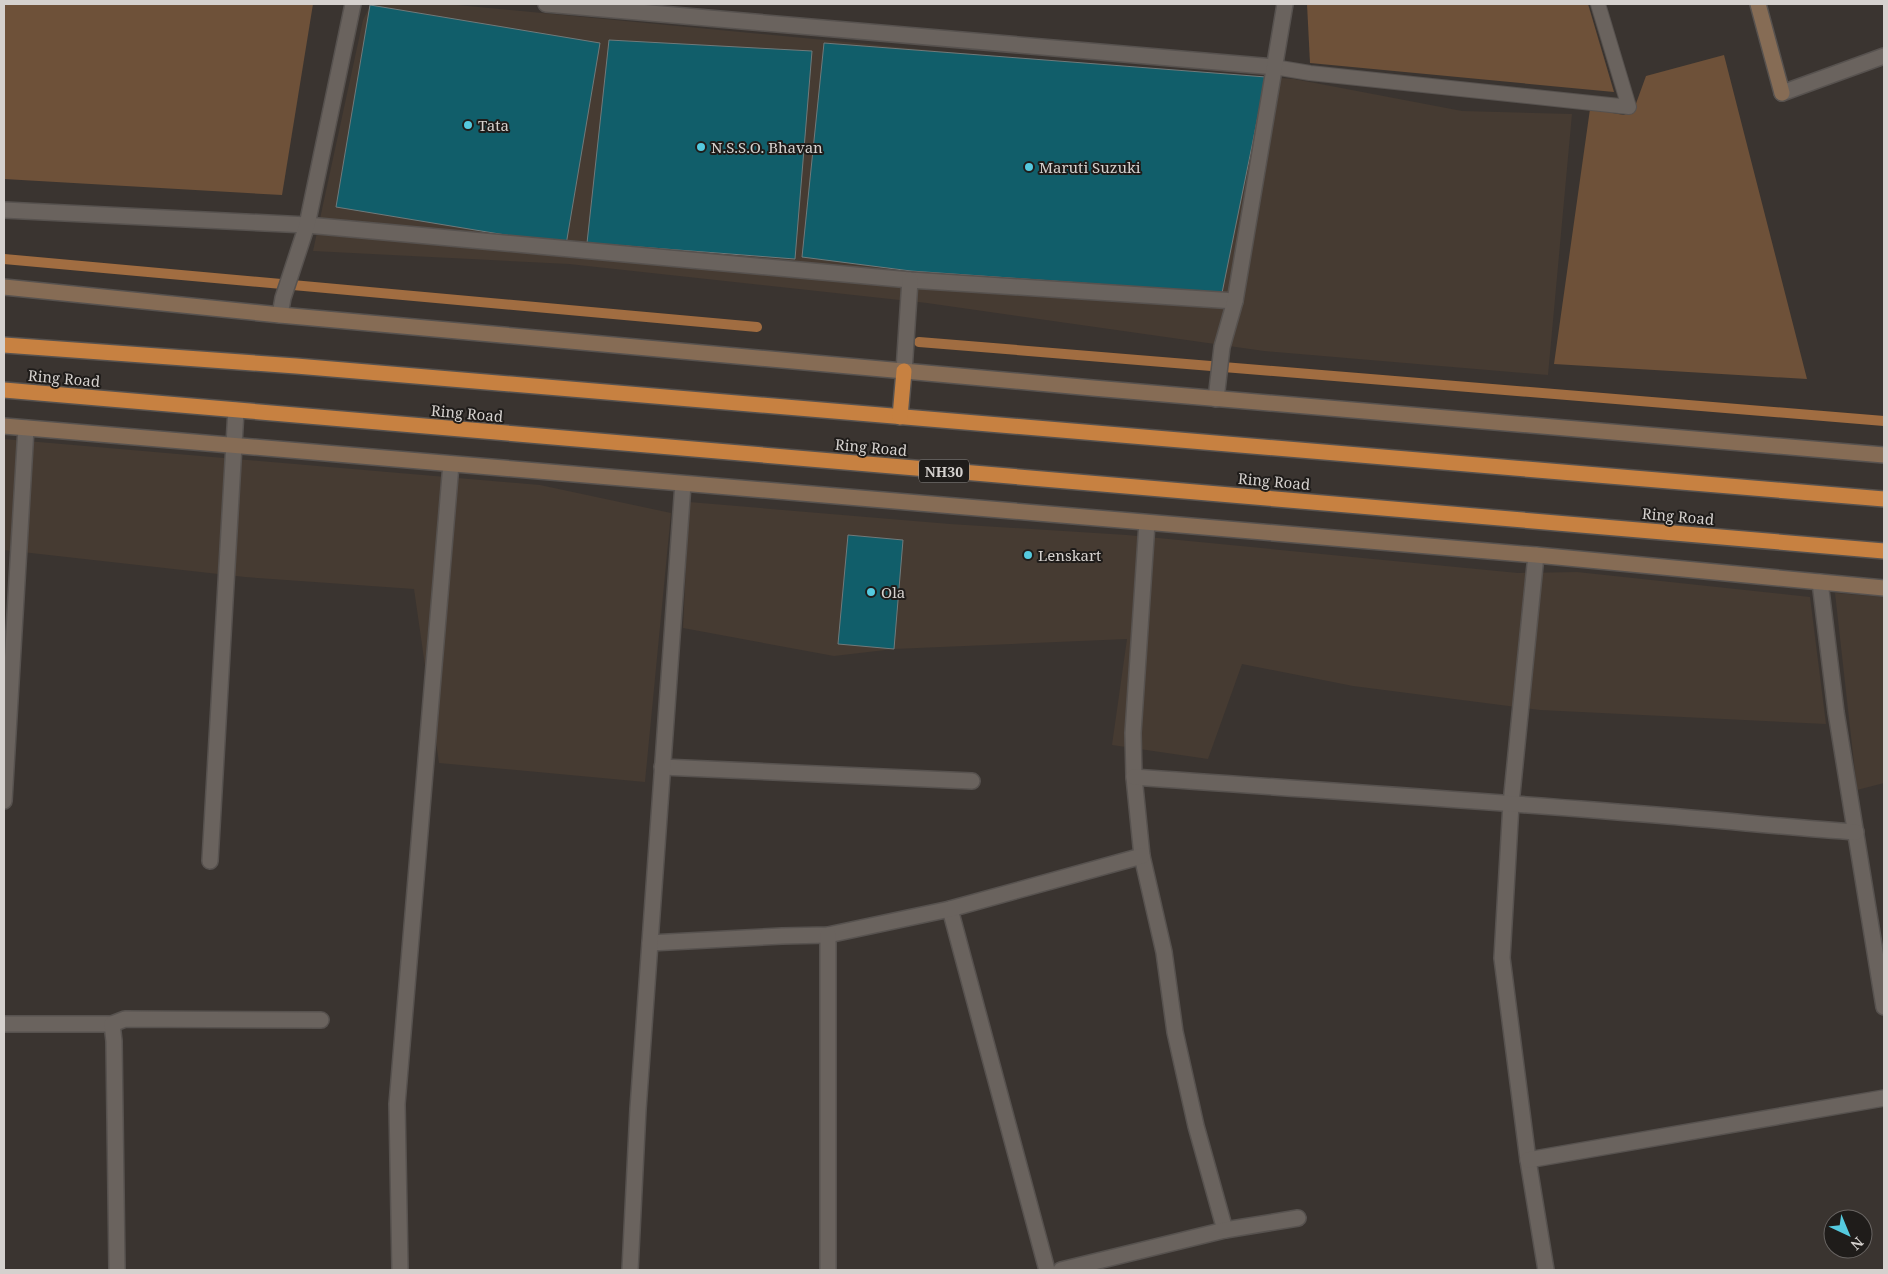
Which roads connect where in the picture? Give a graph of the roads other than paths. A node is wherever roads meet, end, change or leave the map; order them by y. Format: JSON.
{"nodes":[{"id":1,"x":353,"y":4,"type":"edge"},
{"id":2,"x":546,"y":4,"type":"edge"},
{"id":3,"x":1285,"y":4,"type":"edge"},
{"id":4,"x":1598,"y":4,"type":"edge"},
{"id":5,"x":1758,"y":4,"type":"edge"},
{"id":6,"x":1884,"y":56,"type":"edge"},
{"id":7,"x":1274,"y":67,"type":"junction"},
{"id":8,"x":4,"y":210,"type":"edge"},
{"id":9,"x":307,"y":225,"type":"junction"},
{"id":10,"x":910,"y":280,"type":"junction"},
{"id":11,"x":4,"y":287,"type":"edge"},
{"id":12,"x":1235,"y":301,"type":"junction"},
{"id":13,"x":280,"y":315,"type":"junction"},
{"id":14,"x":4,"y":345,"type":"edge"},
{"id":15,"x":904,"y":371,"type":"junction"},
{"id":16,"x":4,"y":390,"type":"edge"},
{"id":17,"x":1216,"y":399,"type":"junction"},
{"id":18,"x":236,"y":410,"type":"junction"},
{"id":19,"x":900,"y":416,"type":"junction"},
{"id":20,"x":4,"y":426,"type":"edge"},
{"id":21,"x":26,"y":428,"type":"junction"},
{"id":22,"x":233,"y":445,"type":"junction"},
{"id":23,"x":1884,"y":455,"type":"edge"},
{"id":24,"x":451,"y":464,"type":"junction"},
{"id":25,"x":683,"y":484,"type":"junction"},
{"id":26,"x":1884,"y":499,"type":"edge"},
{"id":27,"x":1147,"y":522,"type":"junction"},
{"id":28,"x":1884,"y":551,"type":"edge"},
{"id":29,"x":1536,"y":555,"type":"junction"},
{"id":30,"x":1820,"y":582,"type":"junction"},
{"id":31,"x":1884,"y":588,"type":"edge"},
{"id":32,"x":662,"y":767,"type":"junction"},
{"id":33,"x":1134,"y":777,"type":"junction"},
{"id":34,"x":972,"y":781,"type":"dead end"},
{"id":35,"x":4,"y":801,"type":"edge"},
{"id":36,"x":1511,"y":804,"type":"junction"},
{"id":37,"x":1856,"y":832,"type":"junction"},
{"id":38,"x":1142,"y":856,"type":"junction"},
{"id":39,"x":210,"y":861,"type":"dead end"},
{"id":40,"x":950,"y":909,"type":"junction"},
{"id":41,"x":828,"y":935,"type":"junction"},
{"id":42,"x":650,"y":943,"type":"junction"},
{"id":43,"x":1884,"y":1007,"type":"edge"},
{"id":44,"x":321,"y":1020,"type":"dead end"},
{"id":45,"x":4,"y":1024,"type":"edge"},
{"id":46,"x":112,"y":1024,"type":"junction"},
{"id":47,"x":1884,"y":1098,"type":"edge"},
{"id":48,"x":1528,"y":1160,"type":"junction"},
{"id":49,"x":1298,"y":1218,"type":"dead end"},
{"id":50,"x":1225,"y":1230,"type":"junction"},
{"id":51,"x":117,"y":1270,"type":"edge"},
{"id":52,"x":400,"y":1270,"type":"edge"},
{"id":53,"x":630,"y":1270,"type":"edge"},
{"id":54,"x":828,"y":1270,"type":"edge"},
{"id":55,"x":1047,"y":1270,"type":"edge"},
{"id":56,"x":1061,"y":1270,"type":"edge"},
{"id":57,"x":1546,"y":1270,"type":"edge"}],
"edges":[{"from":1,"to":9,"type":"street"},
{"from":2,"to":7,"type":"street"},
{"from":3,"to":7,"type":"street"},
{"from":4,"to":7,"type":"lane"},
{"from":5,"to":6,"type":"street"},
{"from":7,"to":12,"type":"street"},
{"from":8,"to":9,"type":"street"},
{"from":9,"to":10,"type":"street"},
{"from":9,"to":13,"type":"street"},
{"from":10,"to":12,"type":"street"},
{"from":10,"to":15,"type":"street"},
{"from":11,"to":13,"type":"street"},
{"from":12,"to":17,"type":"street"},
{"from":13,"to":15,"type":"street"},
{"from":14,"to":19,"type":"highway","name":"Ring Road"},
{"from":15,"to":17,"type":"street"},
{"from":15,"to":19,"type":"highway"},
{"from":16,"to":18,"type":"highway","name":"Ring Road","number":"NH30"},
{"from":17,"to":23,"type":"street"},
{"from":18,"to":22,"type":"street"},
{"from":18,"to":28,"type":"highway","name":"Ring Road","number":"NH30"},
{"from":19,"to":26,"type":"highway","name":"Ring Road"},
{"from":20,"to":21,"type":"street"},
{"from":21,"to":22,"type":"street"},
{"from":21,"to":35,"type":"street"},
{"from":22,"to":24,"type":"street"},
{"from":22,"to":39,"type":"street"},
{"from":24,"to":25,"type":"street"},
{"from":24,"to":52,"type":"street"},
{"from":25,"to":27,"type":"street"},
{"from":25,"to":32,"type":"street"},
{"from":27,"to":29,"type":"street"},
{"from":27,"to":33,"type":"street"},
{"from":29,"to":30,"type":"street"},
{"from":29,"to":36,"type":"street"},
{"from":30,"to":31,"type":"street"},
{"from":30,"to":37,"type":"street"},
{"from":32,"to":34,"type":"street"},
{"from":32,"to":42,"type":"street"},
{"from":33,"to":36,"type":"street"},
{"from":33,"to":38,"type":"street"},
{"from":36,"to":37,"type":"street"},
{"from":36,"to":48,"type":"street"},
{"from":37,"to":43,"type":"street"},
{"from":38,"to":40,"type":"street"},
{"from":38,"to":50,"type":"street"},
{"from":40,"to":41,"type":"street"},
{"from":40,"to":55,"type":"street"},
{"from":41,"to":42,"type":"street"},
{"from":41,"to":54,"type":"street"},
{"from":42,"to":53,"type":"street"},
{"from":44,"to":46,"type":"street"},
{"from":45,"to":46,"type":"street"},
{"from":46,"to":51,"type":"street"},
{"from":47,"to":48,"type":"street"},
{"from":48,"to":57,"type":"street"},
{"from":49,"to":50,"type":"street"},
{"from":50,"to":56,"type":"street"}]}
